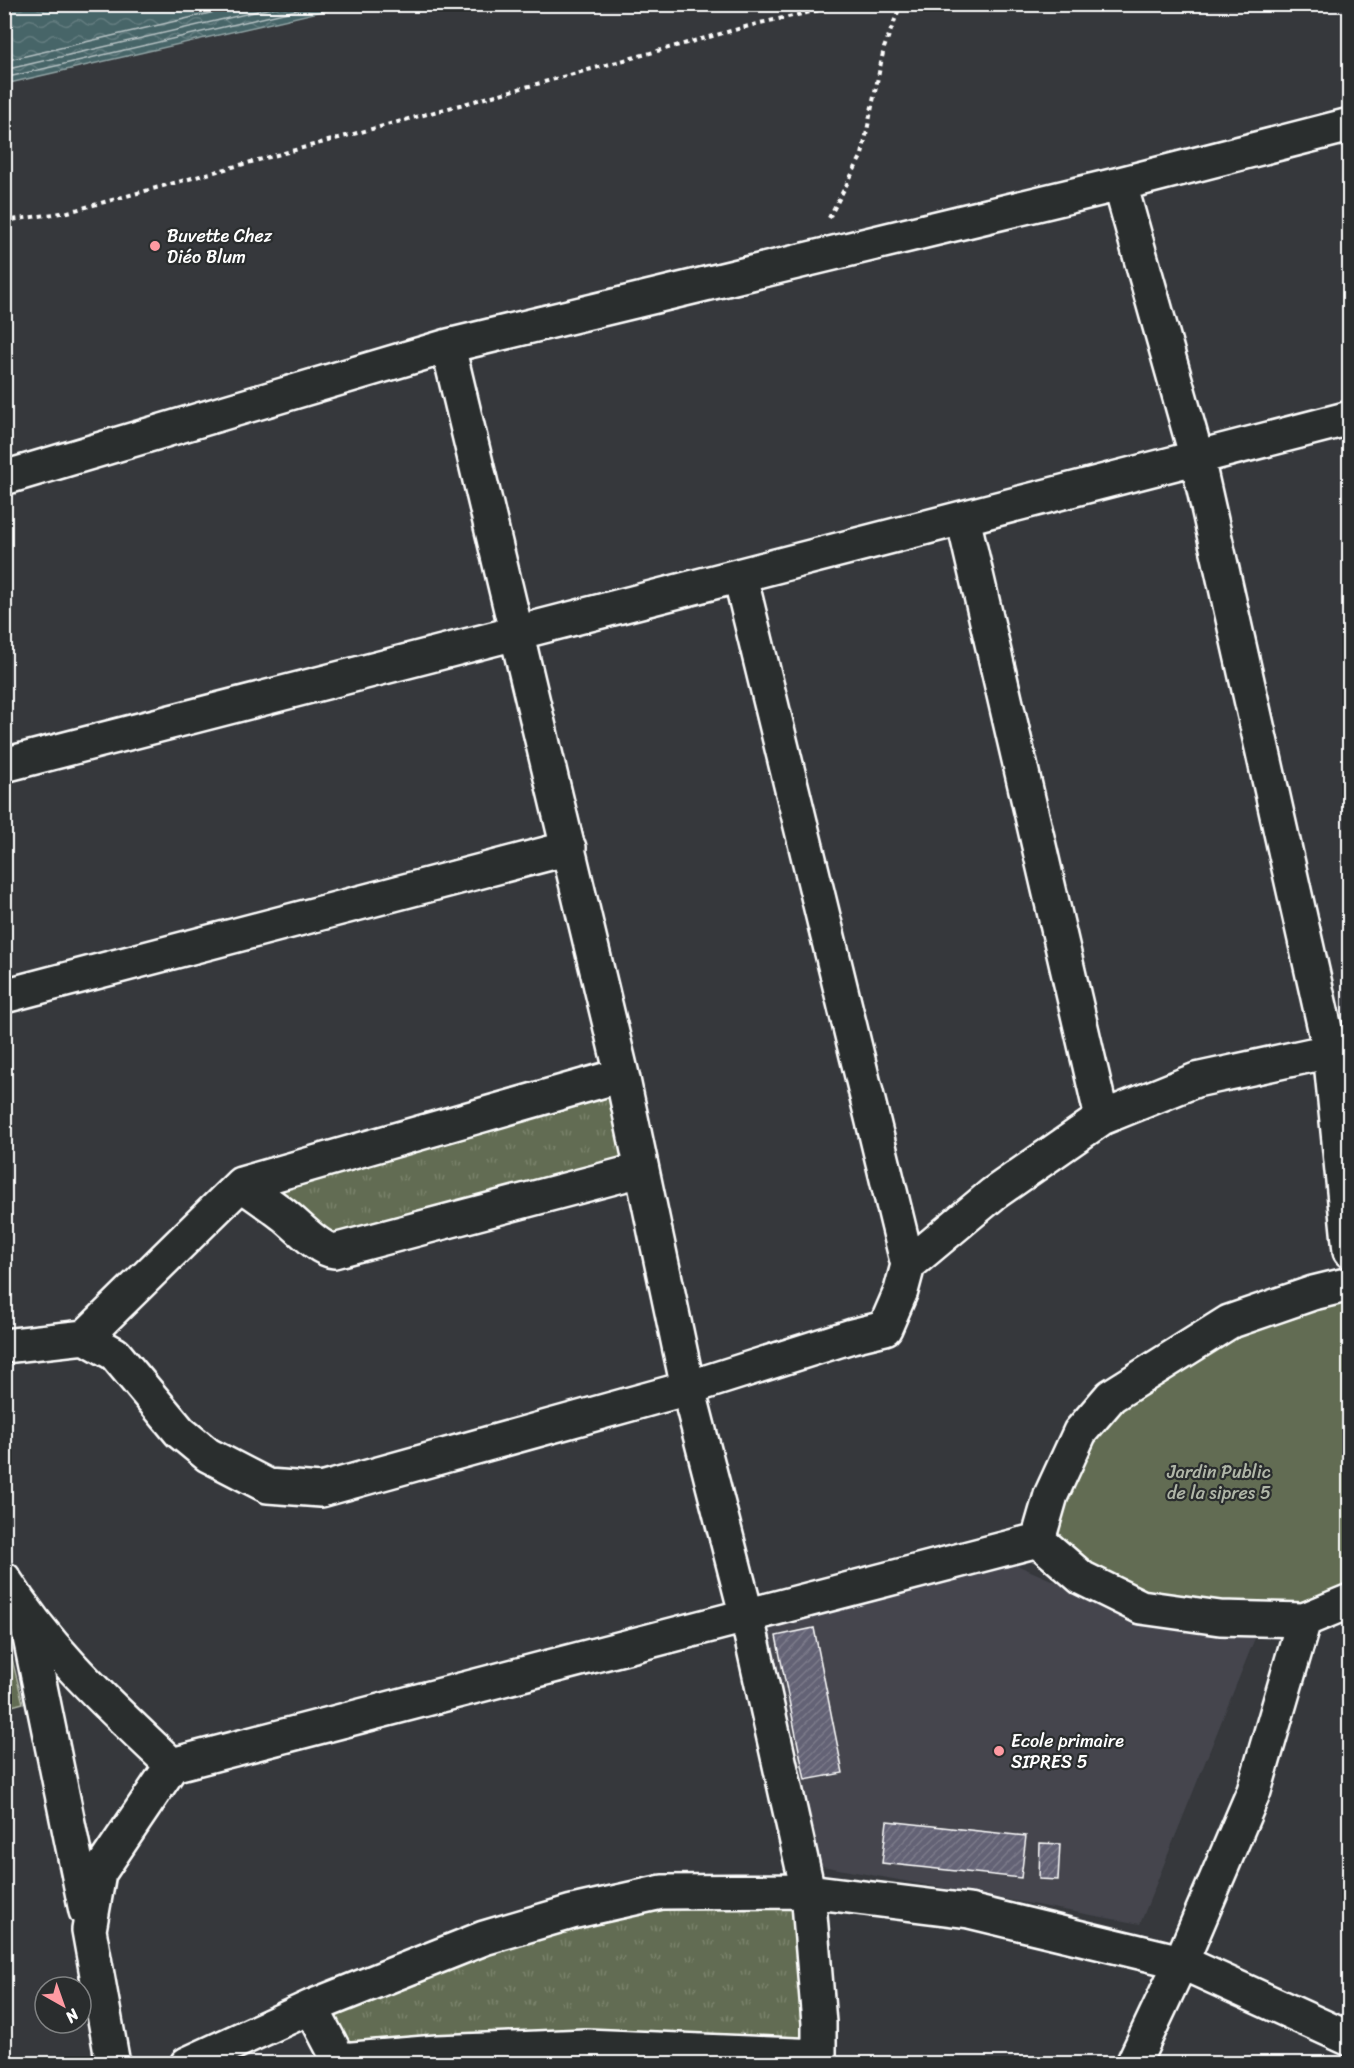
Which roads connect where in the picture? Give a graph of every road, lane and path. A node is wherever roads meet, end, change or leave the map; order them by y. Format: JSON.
{"nodes":[{"id":1,"x":848,"y":4,"type":"edge"},
{"id":2,"x":902,"y":4,"type":"edge"},
{"id":3,"x":1350,"y":125,"type":"edge"},
{"id":4,"x":1120,"y":184,"type":"junction"},
{"id":5,"x":4,"y":221,"type":"edge"},
{"id":6,"x":807,"y":258,"type":"junction"},
{"id":7,"x":448,"y":346,"type":"junction"},
{"id":8,"x":1350,"y":418,"type":"edge"},
{"id":9,"x":1197,"y":458,"type":"junction"},
{"id":10,"x":4,"y":478,"type":"edge"},
{"id":11,"x":963,"y":518,"type":"junction"},
{"id":12,"x":740,"y":576,"type":"junction"},
{"id":13,"x":515,"y":634,"type":"junction"},
{"id":14,"x":4,"y":765,"type":"edge"},
{"id":15,"x":568,"y":848,"type":"junction"},
{"id":16,"x":4,"y":996,"type":"edge"},
{"id":17,"x":1340,"y":1050,"type":"edge"},
{"id":18,"x":622,"y":1075,"type":"junction"},
{"id":19,"x":1102,"y":1118,"type":"junction"},
{"id":20,"x":641,"y":1170,"type":"junction"},
{"id":21,"x":241,"y":1184,"type":"junction"},
{"id":22,"x":1350,"y":1251,"type":"edge"},
{"id":23,"x":908,"y":1265,"type":"junction"},
{"id":24,"x":1350,"y":1284,"type":"edge"},
{"id":25,"x":85,"y":1337,"type":"junction"},
{"id":26,"x":4,"y":1346,"type":"edge"},
{"id":27,"x":688,"y":1388,"type":"junction"},
{"id":28,"x":1038,"y":1540,"type":"junction"},
{"id":29,"x":4,"y":1580,"type":"edge"},
{"id":30,"x":1350,"y":1601,"type":"edge"},
{"id":31,"x":25,"y":1613,"type":"junction"},
{"id":32,"x":747,"y":1617,"type":"junction"},
{"id":33,"x":1304,"y":1620,"type":"junction"},
{"id":34,"x":172,"y":1765,"type":"junction"},
{"id":35,"x":808,"y":1891,"type":"junction"},
{"id":36,"x":89,"y":1930,"type":"junction"},
{"id":37,"x":1181,"y":1962,"type":"junction"},
{"id":38,"x":311,"y":2007,"type":"junction"},
{"id":39,"x":1350,"y":2038,"type":"edge"},
{"id":40,"x":819,"y":2060,"type":"edge"},
{"id":41,"x":341,"y":2062,"type":"edge"},
{"id":42,"x":113,"y":2064,"type":"edge"},
{"id":43,"x":187,"y":2064,"type":"edge"},
{"id":44,"x":1133,"y":2064,"type":"edge"}],
"edges":[{"from":1,"to":5,"type":"path"},
{"from":2,"to":6,"type":"path"},
{"from":3,"to":4,"type":"street"},
{"from":4,"to":6,"type":"street"},
{"from":4,"to":9,"type":"street"},
{"from":6,"to":7,"type":"street"},
{"from":7,"to":10,"type":"street"},
{"from":7,"to":13,"type":"street"},
{"from":8,"to":9,"type":"street"},
{"from":9,"to":11,"type":"street"},
{"from":9,"to":17,"type":"street"},
{"from":11,"to":12,"type":"street"},
{"from":11,"to":19,"type":"street"},
{"from":12,"to":13,"type":"street"},
{"from":12,"to":23,"type":"street"},
{"from":13,"to":14,"type":"street"},
{"from":13,"to":15,"type":"street"},
{"from":15,"to":16,"type":"street"},
{"from":15,"to":18,"type":"street"},
{"from":17,"to":19,"type":"street"},
{"from":17,"to":22,"type":"street"},
{"from":18,"to":20,"type":"street"},
{"from":18,"to":21,"type":"street"},
{"from":19,"to":23,"type":"street"},
{"from":20,"to":21,"type":"street"},
{"from":20,"to":27,"type":"street"},
{"from":21,"to":25,"type":"street"},
{"from":23,"to":27,"type":"street"},
{"from":24,"to":28,"type":"street"},
{"from":25,"to":26,"type":"street"},
{"from":25,"to":27,"type":"street"},
{"from":27,"to":32,"type":"street"},
{"from":28,"to":32,"type":"street"},
{"from":28,"to":33,"type":"street"},
{"from":29,"to":31,"type":"street"},
{"from":30,"to":33,"type":"street"},
{"from":31,"to":34,"type":"street"},
{"from":31,"to":36,"type":"street"},
{"from":32,"to":34,"type":"street"},
{"from":32,"to":35,"type":"street"},
{"from":33,"to":37,"type":"street"},
{"from":34,"to":36,"type":"street"},
{"from":35,"to":37,"type":"street"},
{"from":35,"to":38,"type":"street"},
{"from":35,"to":40,"type":"street"},
{"from":36,"to":42,"type":"street"},
{"from":37,"to":39,"type":"street"},
{"from":37,"to":44,"type":"street"},
{"from":38,"to":41,"type":"street"},
{"from":38,"to":43,"type":"street"},
{"from":40,"to":41,"type":"street"}]}
